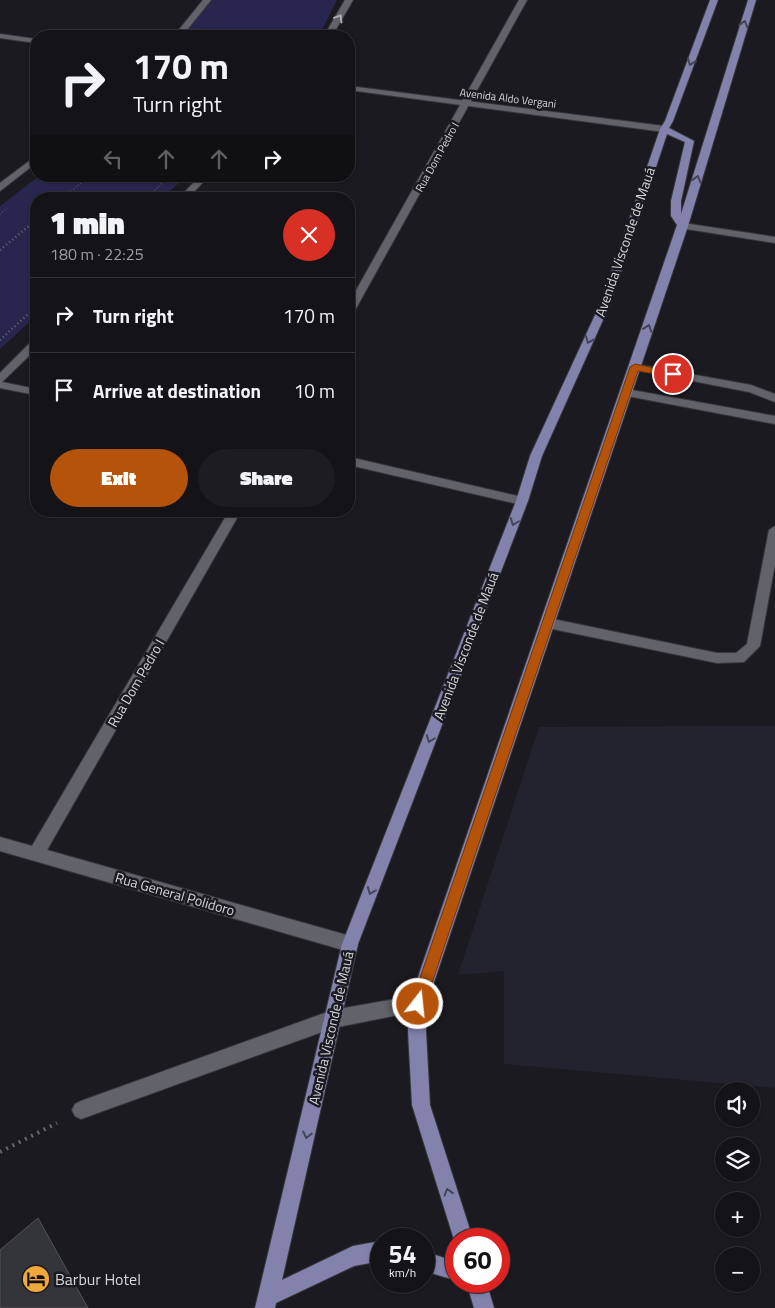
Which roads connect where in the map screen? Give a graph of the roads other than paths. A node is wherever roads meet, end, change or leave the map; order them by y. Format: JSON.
{"nodes":[{"id":1,"x":207,"y":0,"type":"edge"},
{"id":2,"x":350,"y":0,"type":"edge"},
{"id":3,"x":523,"y":0,"type":"edge"},
{"id":4,"x":714,"y":0,"type":"edge"},
{"id":5,"x":752,"y":0,"type":"edge"},
{"id":6,"x":183,"y":30,"type":"edge"},
{"id":7,"x":332,"y":30,"type":"edge"},
{"id":8,"x":0,"y":36,"type":"edge"},
{"id":9,"x":30,"y":40,"type":"edge"},
{"id":10,"x":355,"y":89,"type":"edge"},
{"id":11,"x":466,"y":104,"type":"junction"},
{"id":12,"x":664,"y":129,"type":"junction"},
{"id":13,"x":30,"y":164,"type":"edge"},
{"id":14,"x":199,"y":182,"type":"edge"},
{"id":15,"x":0,"y":188,"type":"edge"},
{"id":16,"x":189,"y":192,"type":"edge"},
{"id":17,"x":683,"y":226,"type":"junction"},
{"id":18,"x":775,"y":240,"type":"edge"},
{"id":19,"x":355,"y":301,"type":"edge"},
{"id":20,"x":30,"y":349,"type":"edge"},
{"id":21,"x":635,"y":367,"type":"junction"},
{"id":22,"x":0,"y":379,"type":"edge"},
{"id":23,"x":0,"y":384,"type":"edge"},
{"id":24,"x":30,"y":391,"type":"edge"},
{"id":25,"x":626,"y":393,"type":"junction"},
{"id":26,"x":775,"y":398,"type":"edge"},
{"id":27,"x":775,"y":420,"type":"edge"},
{"id":28,"x":355,"y":462,"type":"edge"},
{"id":29,"x":522,"y":501,"type":"junction"},
{"id":30,"x":232,"y":517,"type":"edge"},
{"id":31,"x":775,"y":530,"type":"edge"},
{"id":32,"x":548,"y":623,"type":"junction"},
{"id":33,"x":0,"y":844,"type":"edge"},
{"id":34,"x":36,"y":854,"type":"junction"},
{"id":35,"x":350,"y":944,"type":"junction"},
{"id":36,"x":418,"y":1004,"type":"junction"},
{"id":37,"x":333,"y":1019,"type":"junction"},
{"id":38,"x":81,"y":1110,"type":"road end"},
{"id":39,"x":460,"y":1228,"type":"edge"},
{"id":40,"x":370,"y":1253,"type":"edge"},
{"id":41,"x":480,"y":1293,"type":"edge"},
{"id":42,"x":267,"y":1302,"type":"edge"},
{"id":43,"x":484,"y":1308,"type":"edge"}],
"edges":[{"from":1,"to":6,"type":"street"},
{"from":7,"to":2,"type":"street","one_way":true},
{"from":3,"to":11,"type":"street","name":"Rua Dom Pedro I"},
{"from":4,"to":12,"type":"main road","name":"Avenida Visconde de Mauá","one_way":true},
{"from":17,"to":5,"type":"main road","one_way":true},
{"from":8,"to":9,"type":"street"},
{"from":10,"to":11,"type":"street","name":"Avenida Aldo Vergani"},
{"from":11,"to":12,"type":"street","name":"Avenida Aldo Vergani"},
{"from":11,"to":19,"type":"street","name":"Rua Dom Pedro I"},
{"from":12,"to":17,"type":"main road"},
{"from":12,"to":29,"type":"main road","name":"Avenida Visconde de Mauá","one_way":true},
{"from":13,"to":15,"type":"street"},
{"from":14,"to":16,"type":"street"},
{"from":17,"to":18,"type":"street"},
{"from":21,"to":17,"type":"main road","one_way":true},
{"from":20,"to":22,"type":"street"},
{"from":21,"to":25,"type":"main road"},
{"from":21,"to":26,"type":"street"},
{"from":23,"to":24,"type":"street"},
{"from":25,"to":27,"type":"street"},
{"from":25,"to":32,"type":"main road"},
{"from":28,"to":29,"type":"street"},
{"from":29,"to":35,"type":"main road","name":"Avenida Visconde de Mauá","one_way":true},
{"from":30,"to":34,"type":"street","name":"Rua Dom Pedro I"},
{"from":31,"to":32,"type":"lane"},
{"from":32,"to":36,"type":"main road"},
{"from":33,"to":34,"type":"street","name":"Rua General Polidoro"},
{"from":34,"to":35,"type":"street","name":"Rua General Polidoro"},
{"from":35,"to":37,"type":"main road","name":"Avenida Visconde de Mauá"},
{"from":36,"to":37,"type":"street"},
{"from":39,"to":36,"type":"main road","one_way":true},
{"from":37,"to":38,"type":"street"},
{"from":37,"to":42,"type":"main road","name":"Avenida Visconde de Mauá","one_way":true},
{"from":40,"to":42,"type":"main road"},
{"from":41,"to":43,"type":"main road"}]}
